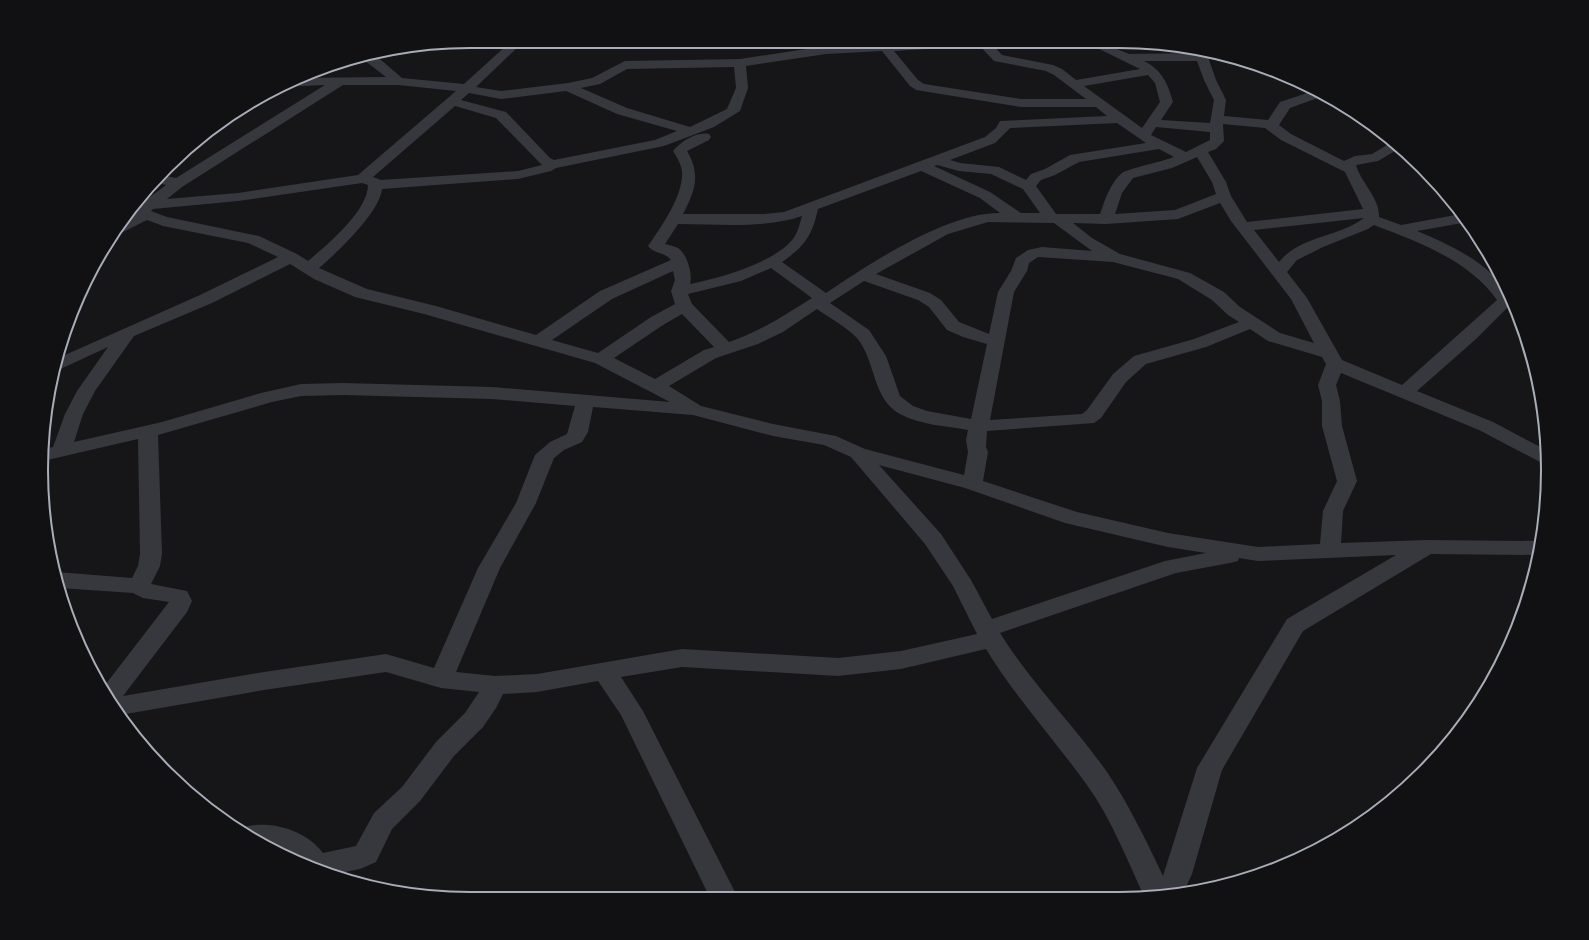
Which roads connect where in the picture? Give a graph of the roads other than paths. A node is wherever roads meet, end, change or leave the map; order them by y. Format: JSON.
{"nodes":[{"id":1,"x":511,"y":48,"type":"edge"},
{"id":2,"x":851,"y":48,"type":"edge"},
{"id":3,"x":878,"y":48,"type":"edge"},
{"id":4,"x":990,"y":48,"type":"edge"},
{"id":5,"x":1104,"y":48,"type":"edge"},
{"id":6,"x":1196,"y":55,"type":"edge"},
{"id":7,"x":1202,"y":56,"type":"edge"},
{"id":8,"x":1125,"y":58,"type":"junction"},
{"id":9,"x":371,"y":60,"type":"edge"},
{"id":10,"x":740,"y":63,"type":"junction"},
{"id":11,"x":1151,"y":71,"type":"junction"},
{"id":12,"x":398,"y":81,"type":"junction"},
{"id":13,"x":302,"y":83,"type":"edge"},
{"id":14,"x":338,"y":83,"type":"junction"},
{"id":15,"x":1073,"y":84,"type":"junction"},
{"id":16,"x":568,"y":87,"type":"junction"},
{"id":17,"x":465,"y":88,"type":"junction"},
{"id":18,"x":1313,"y":96,"type":"edge"},
{"id":19,"x":452,"y":102,"type":"junction"},
{"id":20,"x":1099,"y":103,"type":"junction"},
{"id":21,"x":1120,"y":119,"type":"junction"},
{"id":22,"x":1152,"y":123,"type":"junction"},
{"id":23,"x":709,"y":124,"type":"junction"},
{"id":24,"x":1216,"y":124,"type":"junction"},
{"id":25,"x":1269,"y":124,"type":"junction"},
{"id":26,"x":690,"y":131,"type":"junction"},
{"id":27,"x":1143,"y":136,"type":"junction"},
{"id":28,"x":1161,"y":145,"type":"junction"},
{"id":29,"x":1391,"y":148,"type":"edge"},
{"id":30,"x":1192,"y":154,"type":"junction"},
{"id":31,"x":937,"y":160,"type":"junction"},
{"id":32,"x":553,"y":164,"type":"junction"},
{"id":33,"x":920,"y":165,"type":"junction"},
{"id":34,"x":1349,"y":169,"type":"junction"},
{"id":35,"x":362,"y":179,"type":"junction"},
{"id":36,"x":164,"y":180,"type":"edge"},
{"id":37,"x":180,"y":183,"type":"junction"},
{"id":38,"x":376,"y":185,"type":"junction"},
{"id":39,"x":1028,"y":186,"type":"junction"},
{"id":40,"x":1224,"y":196,"type":"junction"},
{"id":41,"x":811,"y":208,"type":"junction"},
{"id":42,"x":142,"y":210,"type":"edge"},
{"id":43,"x":1372,"y":216,"type":"junction"},
{"id":44,"x":132,"y":218,"type":"edge"},
{"id":45,"x":1018,"y":218,"type":"junction"},
{"id":46,"x":673,"y":219,"type":"junction"},
{"id":47,"x":1055,"y":219,"type":"junction"},
{"id":48,"x":1106,"y":219,"type":"junction"},
{"id":49,"x":1458,"y":219,"type":"edge"},
{"id":50,"x":1244,"y":227,"type":"junction"},
{"id":51,"x":1399,"y":230,"type":"junction"},
{"id":52,"x":291,"y":257,"type":"junction"},
{"id":53,"x":1114,"y":257,"type":"junction"},
{"id":54,"x":680,"y":262,"type":"junction"},
{"id":55,"x":772,"y":262,"type":"junction"},
{"id":56,"x":309,"y":269,"type":"junction"},
{"id":57,"x":1278,"y":272,"type":"junction"},
{"id":58,"x":862,"y":275,"type":"junction"},
{"id":59,"x":1497,"y":284,"type":"edge"},
{"id":60,"x":682,"y":299,"type":"junction"},
{"id":61,"x":821,"y":301,"type":"junction"},
{"id":62,"x":1506,"y":302,"type":"edge"},
{"id":63,"x":1253,"y":322,"type":"junction"},
{"id":64,"x":127,"y":334,"type":"junction"},
{"id":65,"x":537,"y":342,"type":"junction"},
{"id":66,"x":997,"y":342,"type":"junction"},
{"id":67,"x":726,"y":348,"type":"junction"},
{"id":68,"x":1331,"y":358,"type":"junction"},
{"id":69,"x":601,"y":359,"type":"junction"},
{"id":70,"x":62,"y":362,"type":"edge"},
{"id":71,"x":654,"y":387,"type":"junction"},
{"id":72,"x":1403,"y":393,"type":"junction"},
{"id":73,"x":585,"y":401,"type":"junction"},
{"id":74,"x":694,"y":410,"type":"junction"},
{"id":75,"x":979,"y":426,"type":"junction"},
{"id":76,"x":148,"y":431,"type":"junction"},
{"id":77,"x":858,"y":453,"type":"junction"},
{"id":78,"x":52,"y":454,"type":"edge"},
{"id":79,"x":1540,"y":455,"type":"edge"},
{"id":80,"x":972,"y":484,"type":"junction"},
{"id":81,"x":1427,"y":547,"type":"junction"},
{"id":82,"x":1534,"y":548,"type":"edge"},
{"id":83,"x":1331,"y":552,"type":"junction"},
{"id":84,"x":1258,"y":554,"type":"junction"},
{"id":85,"x":62,"y":580,"type":"edge"},
{"id":86,"x":139,"y":586,"type":"junction"},
{"id":87,"x":989,"y":634,"type":"junction"},
{"id":88,"x":604,"y":671,"type":"junction"},
{"id":89,"x":441,"y":679,"type":"junction"},
{"id":90,"x":495,"y":685,"type":"junction"},
{"id":91,"x":112,"y":693,"type":"edge"},
{"id":92,"x":120,"y":706,"type":"edge"},
{"id":93,"x":262,"y":836,"type":"edge"},
{"id":94,"x":314,"y":862,"type":"edge"},
{"id":95,"x":323,"y":866,"type":"edge"},
{"id":96,"x":1171,"y":888,"type":"edge"},
{"id":97,"x":1155,"y":890,"type":"edge"},
{"id":98,"x":721,"y":892,"type":"edge"}],
"edges":[{"from":1,"to":17,"type":"street"},
{"from":2,"to":10,"type":"street"},
{"from":3,"to":20,"type":"street"},
{"from":4,"to":15,"type":"street"},
{"from":5,"to":8,"type":"street"},
{"from":6,"to":8,"type":"street"},
{"from":7,"to":24,"type":"street"},
{"from":8,"to":11,"type":"street"},
{"from":9,"to":12,"type":"street"},
{"from":10,"to":16,"type":"street"},
{"from":10,"to":23,"type":"street"},
{"from":11,"to":15,"type":"street"},
{"from":11,"to":22,"type":"street"},
{"from":12,"to":14,"type":"street"},
{"from":12,"to":17,"type":"street"},
{"from":13,"to":14,"type":"street"},
{"from":14,"to":37,"type":"street"},
{"from":15,"to":20,"type":"street"},
{"from":16,"to":17,"type":"street"},
{"from":16,"to":26,"type":"street"},
{"from":17,"to":19,"type":"street"},
{"from":18,"to":25,"type":"street"},
{"from":19,"to":32,"type":"street"},
{"from":19,"to":35,"type":"street"},
{"from":20,"to":21,"type":"street"},
{"from":21,"to":27,"type":"street"},
{"from":21,"to":31,"type":"street"},
{"from":22,"to":24,"type":"street"},
{"from":22,"to":27,"type":"street"},
{"from":23,"to":26,"type":"street"},
{"from":23,"to":46,"type":"street"},
{"from":24,"to":25,"type":"street"},
{"from":24,"to":30,"type":"street"},
{"from":25,"to":34,"type":"street"},
{"from":26,"to":32,"type":"street"},
{"from":27,"to":28,"type":"street"},
{"from":28,"to":30,"type":"street"},
{"from":28,"to":39,"type":"street"},
{"from":29,"to":34,"type":"street"},
{"from":30,"to":40,"type":"street"},
{"from":30,"to":48,"type":"street"},
{"from":31,"to":33,"type":"street"},
{"from":31,"to":39,"type":"street"},
{"from":32,"to":38,"type":"street"},
{"from":33,"to":41,"type":"street"},
{"from":33,"to":45,"type":"street"},
{"from":34,"to":43,"type":"street"},
{"from":35,"to":38,"type":"street"},
{"from":35,"to":42,"type":"street"},
{"from":36,"to":37,"type":"street"},
{"from":37,"to":42,"type":"street"},
{"from":38,"to":56,"type":"street"},
{"from":39,"to":47,"type":"street"},
{"from":40,"to":48,"type":"street"},
{"from":40,"to":50,"type":"street"},
{"from":41,"to":46,"type":"street"},
{"from":41,"to":55,"type":"street"},
{"from":42,"to":44,"type":"street"},
{"from":42,"to":52,"type":"street"},
{"from":43,"to":50,"type":"street"},
{"from":43,"to":51,"type":"street"},
{"from":43,"to":57,"type":"street"},
{"from":45,"to":47,"type":"street"},
{"from":45,"to":58,"type":"street"},
{"from":46,"to":54,"type":"street"},
{"from":47,"to":48,"type":"street"},
{"from":47,"to":53,"type":"street"},
{"from":49,"to":51,"type":"street"},
{"from":50,"to":57,"type":"street"},
{"from":51,"to":59,"type":"street"},
{"from":52,"to":56,"type":"street"},
{"from":52,"to":64,"type":"street"},
{"from":53,"to":63,"type":"street"},
{"from":53,"to":66,"type":"street"},
{"from":54,"to":60,"type":"street"},
{"from":54,"to":65,"type":"street"},
{"from":55,"to":60,"type":"street"},
{"from":55,"to":61,"type":"street"},
{"from":56,"to":65,"type":"street"},
{"from":57,"to":68,"type":"street"},
{"from":58,"to":61,"type":"street"},
{"from":58,"to":66,"type":"street"},
{"from":60,"to":67,"type":"street"},
{"from":60,"to":69,"type":"street"},
{"from":61,"to":67,"type":"street"},
{"from":61,"to":75,"type":"street"},
{"from":62,"to":72,"type":"street"},
{"from":63,"to":68,"type":"street"},
{"from":63,"to":75,"type":"street"},
{"from":64,"to":70,"type":"street"},
{"from":64,"to":78,"type":"street"},
{"from":65,"to":69,"type":"street"},
{"from":66,"to":75,"type":"street"},
{"from":67,"to":71,"type":"street"},
{"from":68,"to":72,"type":"street"},
{"from":68,"to":83,"type":"street"},
{"from":69,"to":71,"type":"street"},
{"from":71,"to":74,"type":"street"},
{"from":72,"to":79,"type":"street"},
{"from":73,"to":74,"type":"street"},
{"from":73,"to":76,"type":"street"},
{"from":73,"to":89,"type":"street"},
{"from":74,"to":77,"type":"street"},
{"from":75,"to":80,"type":"street"},
{"from":76,"to":78,"type":"street"},
{"from":76,"to":86,"type":"street"},
{"from":77,"to":80,"type":"street"},
{"from":77,"to":87,"type":"street"},
{"from":80,"to":84,"type":"street"},
{"from":81,"to":82,"type":"street"},
{"from":81,"to":83,"type":"street"},
{"from":81,"to":96,"type":"street"},
{"from":83,"to":84,"type":"street"},
{"from":84,"to":87,"type":"street"},
{"from":85,"to":86,"type":"street"},
{"from":86,"to":91,"type":"street"},
{"from":87,"to":88,"type":"street"},
{"from":87,"to":97,"type":"street"},
{"from":88,"to":90,"type":"street"},
{"from":88,"to":98,"type":"street"},
{"from":89,"to":90,"type":"street"},
{"from":89,"to":92,"type":"street"},
{"from":90,"to":95,"type":"street"},
{"from":93,"to":94,"type":"street"}]}
